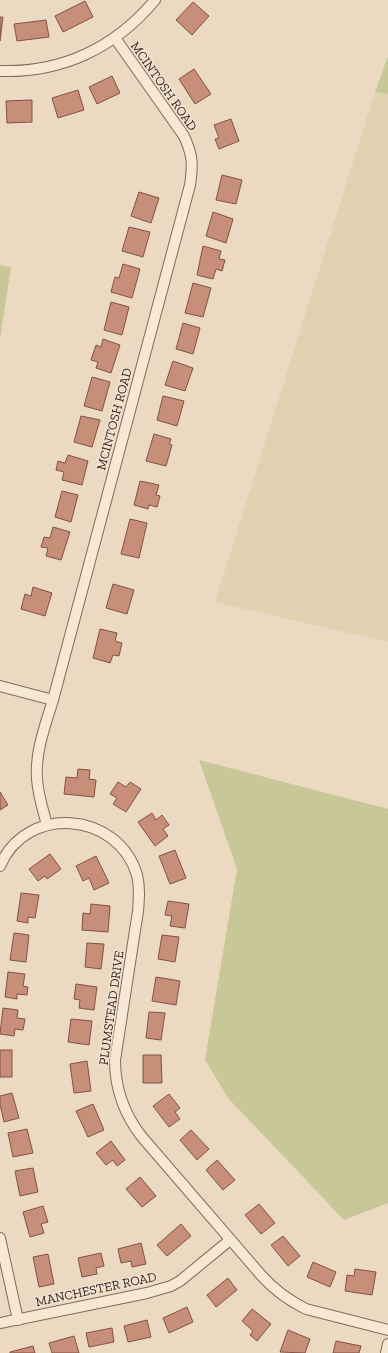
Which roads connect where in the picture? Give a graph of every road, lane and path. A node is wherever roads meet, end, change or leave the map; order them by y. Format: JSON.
{"nodes":[{"id":1,"x":156,"y":0,"type":"edge"},
{"id":2,"x":114,"y":38,"type":"junction"},
{"id":3,"x":0,"y":71,"type":"edge"},
{"id":4,"x":0,"y":686,"type":"edge"},
{"id":5,"x":53,"y":700,"type":"junction"},
{"id":6,"x":47,"y":825,"type":"junction"},
{"id":7,"x":0,"y":866,"type":"edge"},
{"id":8,"x":0,"y":1238,"type":"edge"},
{"id":9,"x":230,"y":1240,"type":"junction"},
{"id":10,"x":18,"y":1320,"type":"junction"},
{"id":11,"x":0,"y":1323,"type":"edge"},
{"id":12,"x":388,"y":1330,"type":"edge"},
{"id":13,"x":388,"y":1344,"type":"edge"},
{"id":14,"x":386,"y":1353,"type":"edge"}],
"edges":[{"from":1,"to":2,"type":"street"},
{"from":2,"to":3,"type":"street"},
{"from":2,"to":5,"type":"street","name":"MCINTOSH ROAD"},
{"from":4,"to":5,"type":"street"},
{"from":5,"to":6,"type":"street","name":"MCINTOSH ROAD"},
{"from":6,"to":7,"type":"street","name":"PLUMSTEAD DRIVE"},
{"from":6,"to":9,"type":"street","name":"PLUMSTEAD DRIVE"},
{"from":8,"to":10,"type":"street"},
{"from":9,"to":10,"type":"street","name":"MANCHESTER ROAD"},
{"from":9,"to":12,"type":"street","name":"PLUMSTEAD DRIVE"},
{"from":10,"to":11,"type":"street","name":"MANCHESTER ROAD"},
{"from":13,"to":14,"type":"street"}]}
